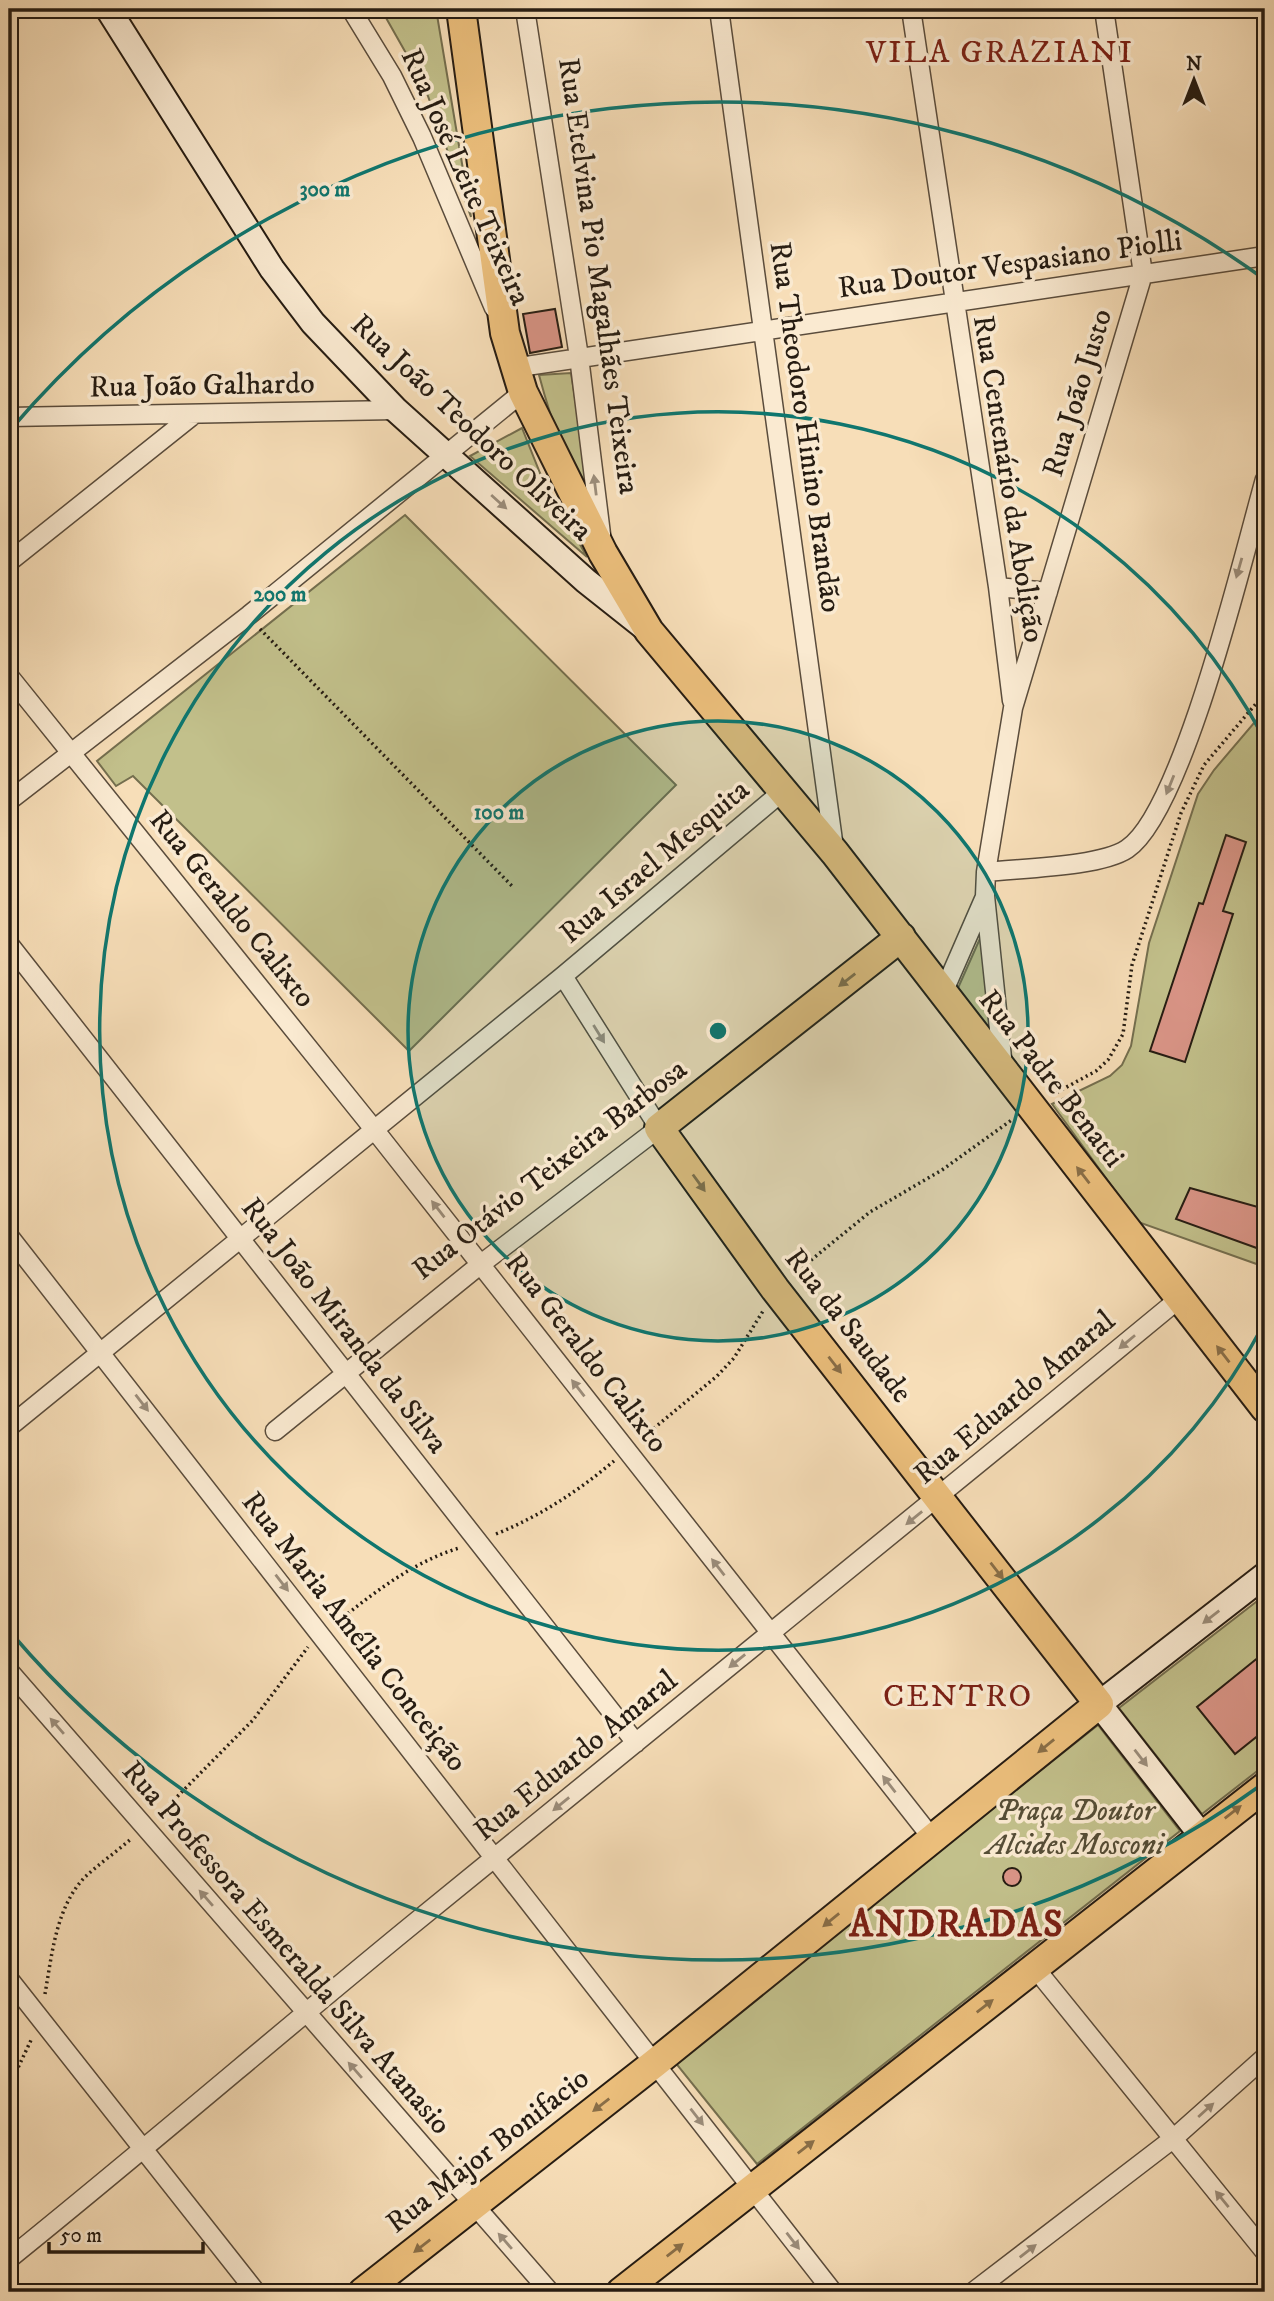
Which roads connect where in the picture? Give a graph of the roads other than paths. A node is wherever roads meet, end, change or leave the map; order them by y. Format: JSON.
{"nodes":[{"id":1,"x":108,"y":9,"type":"edge"},
{"id":2,"x":351,"y":9,"type":"edge"},
{"id":3,"x":461,"y":9,"type":"edge"},
{"id":4,"x":525,"y":9,"type":"edge"},
{"id":5,"x":719,"y":9,"type":"edge"},
{"id":6,"x":911,"y":9,"type":"edge"},
{"id":7,"x":1104,"y":9,"type":"edge"},
{"id":8,"x":1265,"y":256,"type":"edge"},
{"id":9,"x":1143,"y":274,"type":"junction"},
{"id":10,"x":953,"y":301,"type":"junction"},
{"id":11,"x":764,"y":330,"type":"junction"},
{"id":12,"x":505,"y":333,"type":"junction"},
{"id":13,"x":579,"y":357,"type":"junction"},
{"id":14,"x":518,"y":380,"type":"junction"},
{"id":15,"x":396,"y":410,"type":"junction"},
{"id":16,"x":192,"y":415,"type":"junction"},
{"id":17,"x":9,"y":417,"type":"edge"},
{"id":18,"x":448,"y":456,"type":"junction"},
{"id":19,"x":1265,"y":480,"type":"edge"},
{"id":20,"x":603,"y":553,"type":"junction"},
{"id":21,"x":9,"y":562,"type":"edge"},
{"id":22,"x":998,"y":587,"type":"junction"},
{"id":23,"x":1048,"y":592,"type":"junction"},
{"id":24,"x":603,"y":594,"type":"junction"},
{"id":25,"x":649,"y":631,"type":"junction"},
{"id":26,"x":9,"y":676,"type":"edge"},
{"id":27,"x":1013,"y":708,"type":"junction"},
{"id":28,"x":70,"y":754,"type":"junction"},
{"id":29,"x":783,"y":791,"type":"junction"},
{"id":30,"x":9,"y":801,"type":"edge"},
{"id":31,"x":835,"y":853,"type":"junction"},
{"id":32,"x":986,"y":872,"type":"junction"},
{"id":33,"x":985,"y":895,"type":"junction"},
{"id":34,"x":901,"y":937,"type":"junction"},
{"id":35,"x":9,"y":944,"type":"edge"},
{"id":36,"x":563,"y":976,"type":"junction"},
{"id":37,"x":943,"y":993,"type":"junction"},
{"id":38,"x":1003,"y":1073,"type":"junction"},
{"id":39,"x":373,"y":1128,"type":"junction"},
{"id":40,"x":659,"y":1128,"type":"junction"},
{"id":41,"x":9,"y":1236,"type":"edge"},
{"id":42,"x":239,"y":1238,"type":"junction"},
{"id":43,"x":481,"y":1264,"type":"junction"},
{"id":44,"x":1180,"y":1298,"type":"junction"},
{"id":45,"x":100,"y":1349,"type":"junction"},
{"id":46,"x":346,"y":1374,"type":"junction"},
{"id":47,"x":1265,"y":1408,"type":"edge"},
{"id":48,"x":9,"y":1427,"type":"edge"},
{"id":49,"x":275,"y":1431,"type":"dead end"},
{"id":50,"x":940,"y":1497,"type":"junction"},
{"id":51,"x":1265,"y":1575,"type":"edge"},
{"id":52,"x":770,"y":1634,"type":"junction"},
{"id":53,"x":9,"y":1671,"type":"edge"},
{"id":54,"x":1099,"y":1704,"type":"junction"},
{"id":55,"x":636,"y":1743,"type":"junction"},
{"id":56,"x":1265,"y":1787,"type":"edge"},
{"id":57,"x":1202,"y":1836,"type":"junction"},
{"id":58,"x":932,"y":1838,"type":"junction"},
{"id":59,"x":493,"y":1859,"type":"junction"},
{"id":60,"x":1035,"y":1968,"type":"junction"},
{"id":61,"x":9,"y":1979,"type":"edge"},
{"id":62,"x":304,"y":2013,"type":"junction"},
{"id":63,"x":1265,"y":2057,"type":"edge"},
{"id":64,"x":655,"y":2063,"type":"junction"},
{"id":65,"x":1174,"y":2138,"type":"junction"},
{"id":66,"x":143,"y":2151,"type":"junction"},
{"id":67,"x":753,"y":2189,"type":"junction"},
{"id":68,"x":474,"y":2205,"type":"junction"},
{"id":69,"x":1265,"y":2252,"type":"edge"},
{"id":70,"x":9,"y":2259,"type":"edge"},
{"id":71,"x":256,"y":2292,"type":"edge"},
{"id":72,"x":363,"y":2292,"type":"edge"},
{"id":73,"x":550,"y":2292,"type":"edge"},
{"id":74,"x":621,"y":2292,"type":"edge"},
{"id":75,"x":833,"y":2292,"type":"edge"},
{"id":76,"x":973,"y":2292,"type":"edge"}],
"edges":[{"from":1,"to":15,"type":"street","name":"Rua João Teodoro Oliveira"},
{"from":2,"to":12,"type":"street","name":"Rua José Leite Teixeira"},
{"from":3,"to":12,"type":"main road","name":"Rua Etelvina Pio Magalhães Teixeira"},
{"from":4,"to":13,"type":"street","name":"Rua Etelvina Pio Magalhães Teixeira"},
{"from":5,"to":11,"type":"street","name":"Rua Theodoro Hinino Brandão"},
{"from":6,"to":10,"type":"street","name":"Rua Centenário da Abolição"},
{"from":7,"to":9,"type":"street"},
{"from":8,"to":9,"type":"street","name":"Rua Doutor Vespasiano Piolli"},
{"from":9,"to":10,"type":"street","name":"Rua Doutor Vespasiano Piolli"},
{"from":9,"to":23,"type":"street","name":"Rua João Justo"},
{"from":10,"to":11,"type":"street","name":"Rua Doutor Vespasiano Piolli"},
{"from":10,"to":22,"type":"street","name":"Rua Centenário da Abolição"},
{"from":11,"to":13,"type":"street","name":"Rua Doutor Vespasiano Piolli"},
{"from":11,"to":31,"type":"street","name":"Rua Theodoro Hinino Brandão"},
{"from":12,"to":14,"type":"main road","name":"Rua Etelvina Pio Magalhães Teixeira"},
{"from":13,"to":14,"type":"street","name":"Rua Doutor Vespasiano Piolli"},
{"from":20,"to":13,"type":"street","name":"Rua Etelvina Pio Magalhães Teixeira","one_way":true},
{"from":14,"to":18,"type":"street"},
{"from":14,"to":20,"type":"main road","name":"Rua Etelvina Pio Magalhães Teixeira"},
{"from":15,"to":16,"type":"street","name":"Rua João Galhardo"},
{"from":15,"to":18,"type":"street","name":"Rua João Teodoro Oliveira"},
{"from":16,"to":17,"type":"street","name":"Rua João Galhardo"},
{"from":16,"to":21,"type":"street"},
{"from":18,"to":24,"type":"street","name":"Rua João Teodoro Oliveira","one_way":true},
{"from":18,"to":28,"type":"street"},
{"from":19,"to":32,"type":"street","one_way":true},
{"from":20,"to":24,"type":"street"},
{"from":20,"to":25,"type":"main road","name":"Rua Etelvina Pio Magalhães Teixeira"},
{"from":22,"to":23,"type":"street"},
{"from":22,"to":27,"type":"street","name":"Rua Centenário da Abolição"},
{"from":23,"to":27,"type":"street","name":"Rua João Justo"},
{"from":24,"to":25,"type":"street","name":"Rua João Teodoro Oliveira"},
{"from":25,"to":29,"type":"main road","name":"Rua João Teodoro Oliveira"},
{"from":26,"to":28,"type":"street","name":"Rua Geraldo Calixto"},
{"from":27,"to":32,"type":"street","name":"Rua João Justo"},
{"from":28,"to":30,"type":"street"},
{"from":28,"to":39,"type":"street","name":"Rua Geraldo Calixto"},
{"from":29,"to":31,"type":"main road","name":"Rua Padre Benatti"},
{"from":29,"to":36,"type":"street","name":"Rua Israel Mesquita"},
{"from":31,"to":34,"type":"main road","name":"Rua Padre Benatti"},
{"from":32,"to":33,"type":"street","name":"Rua João Justo"},
{"from":33,"to":37,"type":"street"},
{"from":33,"to":38,"type":"street"},
{"from":34,"to":37,"type":"main road","name":"Rua Padre Benatti"},
{"from":34,"to":40,"type":"main road","name":"Rua Otávio Teixeira Barbosa","one_way":true},
{"from":35,"to":42,"type":"street","name":"Rua João Miranda da Silva"},
{"from":36,"to":39,"type":"street","name":"Rua Israel Mesquita"},
{"from":36,"to":40,"type":"street","name":"Rua da Saudade","one_way":true},
{"from":37,"to":38,"type":"main road","name":"Rua Padre Benatti"},
{"from":44,"to":38,"type":"main road","name":"Rua Padre Benatti","one_way":true},
{"from":39,"to":42,"type":"street","name":"Rua Israel Mesquita"},
{"from":43,"to":39,"type":"street","name":"Rua Geraldo Calixto","one_way":true},
{"from":40,"to":43,"type":"street","name":"Rua Otávio Teixeira Barbosa"},
{"from":40,"to":50,"type":"main road","name":"Rua da Saudade","one_way":true},
{"from":41,"to":45,"type":"street","name":"Rua Maria Amélia Conceição"},
{"from":42,"to":45,"type":"street","name":"Rua Israel Mesquita"},
{"from":42,"to":46,"type":"street","name":"Rua João Miranda da Silva"},
{"from":43,"to":46,"type":"street","name":"Rua Otávio Teixeira Barbosa"},
{"from":52,"to":43,"type":"street","name":"Rua Geraldo Calixto","one_way":true},
{"from":47,"to":44,"type":"main road","name":"Rua Padre Benatti","one_way":true},
{"from":44,"to":50,"type":"street","name":"Rua Eduardo Amaral","one_way":true},
{"from":45,"to":48,"type":"street","name":"Rua Israel Mesquita"},
{"from":45,"to":59,"type":"street","name":"Rua Maria Amélia Conceição","one_way":true},
{"from":46,"to":49,"type":"street","name":"Rua Otávio Teixeira Barbosa"},
{"from":46,"to":55,"type":"street","name":"Rua João Miranda da Silva"},
{"from":50,"to":52,"type":"street","name":"Rua Eduardo Amaral","one_way":true},
{"from":50,"to":54,"type":"main road","name":"Rua da Saudade","one_way":true},
{"from":51,"to":54,"type":"street","one_way":true},
{"from":52,"to":55,"type":"street","name":"Rua Eduardo Amaral","one_way":true},
{"from":58,"to":52,"type":"street","name":"Rua Geraldo Calixto","one_way":true},
{"from":62,"to":53,"type":"street","name":"Rua Professora Esmeralda Silva Atanasio","one_way":true},
{"from":54,"to":57,"type":"street","one_way":true},
{"from":54,"to":58,"type":"main road","one_way":true},
{"from":55,"to":59,"type":"street","name":"Rua Eduardo Amaral","one_way":true},
{"from":57,"to":56,"type":"main road","one_way":true},
{"from":57,"to":60,"type":"main road"},
{"from":58,"to":64,"type":"main road","one_way":true},
{"from":59,"to":62,"type":"street","name":"Rua Eduardo Amaral"},
{"from":59,"to":64,"type":"street","name":"Rua Maria Amélia Conceição"},
{"from":60,"to":65,"type":"street"},
{"from":67,"to":60,"type":"main road","one_way":true},
{"from":61,"to":66,"type":"street"},
{"from":62,"to":66,"type":"street","name":"Rua Eduardo Amaral"},
{"from":68,"to":62,"type":"street","name":"Rua Professora Esmeralda Silva Atanasio","one_way":true},
{"from":65,"to":63,"type":"street","one_way":true},
{"from":64,"to":67,"type":"street","one_way":true},
{"from":64,"to":68,"type":"main road","name":"Rua Major Bonifacio","one_way":true},
{"from":69,"to":65,"type":"street","one_way":true},
{"from":76,"to":65,"type":"street","one_way":true},
{"from":66,"to":70,"type":"street","name":"Rua Eduardo Amaral"},
{"from":66,"to":71,"type":"street"},
{"from":74,"to":67,"type":"main road","one_way":true},
{"from":67,"to":75,"type":"street","one_way":true},
{"from":68,"to":72,"type":"main road","name":"Rua Major Bonifacio","one_way":true},
{"from":73,"to":68,"type":"street","name":"Rua Professora Esmeralda Silva Atanasio","one_way":true}]}
